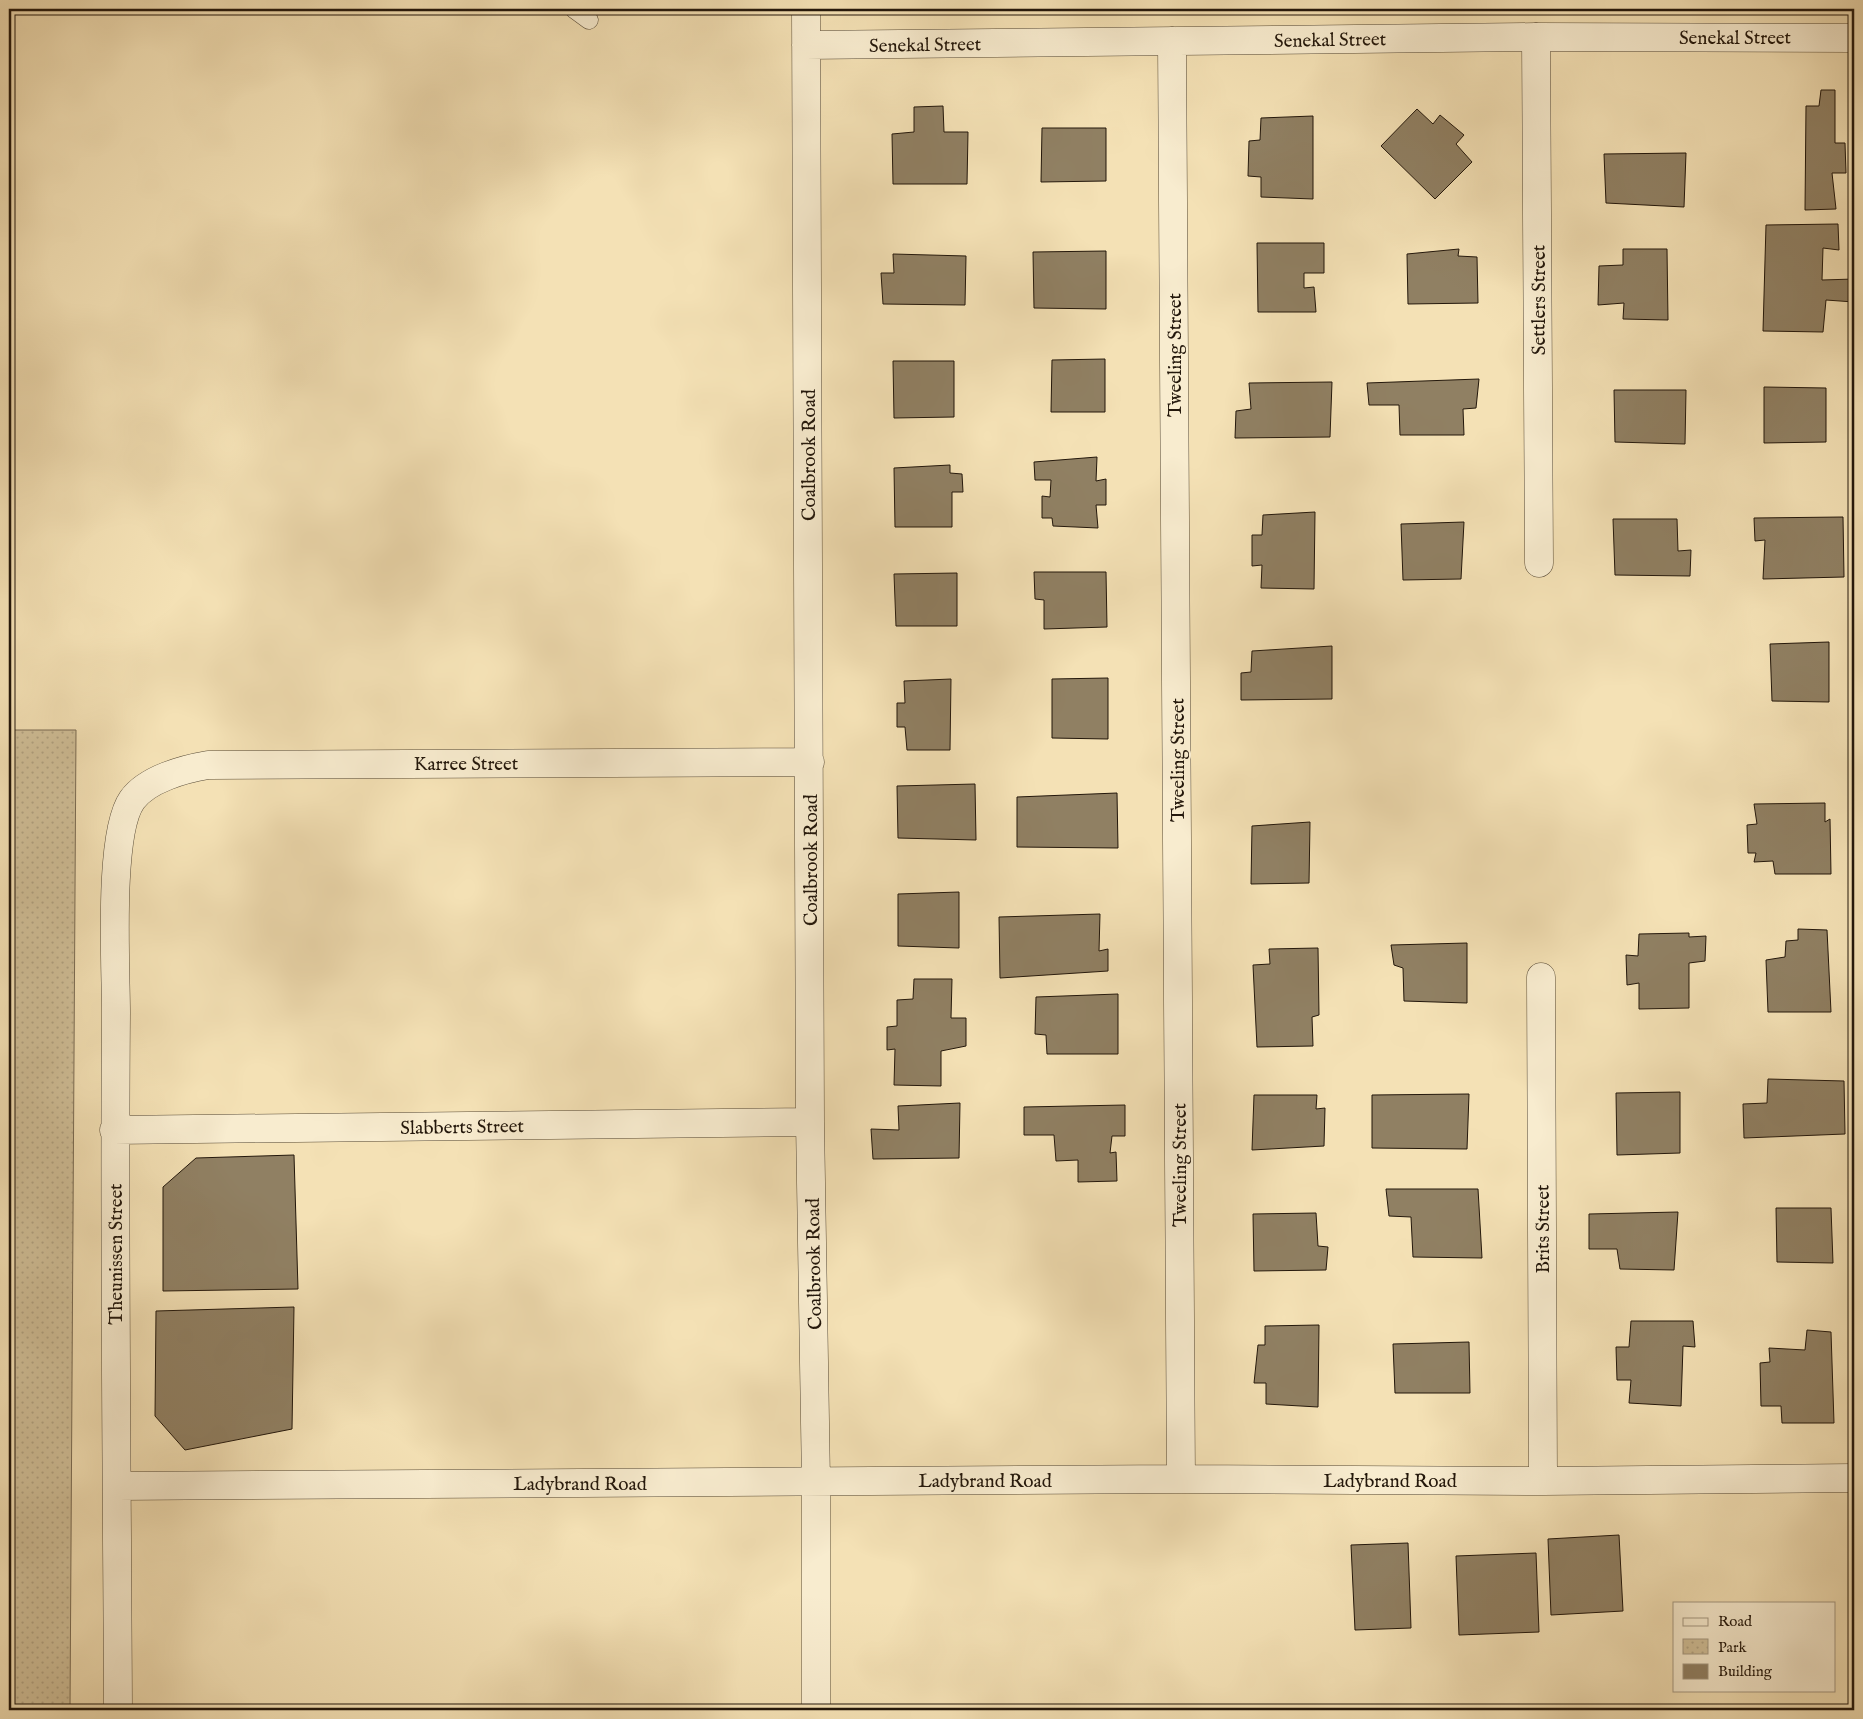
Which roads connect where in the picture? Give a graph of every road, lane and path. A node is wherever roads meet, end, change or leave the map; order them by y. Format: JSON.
{"nodes":[{"id":1,"x":574,"y":9,"type":"edge"},
{"id":2,"x":806,"y":9,"type":"edge"},
{"id":3,"x":589,"y":20,"type":"dead end"},
{"id":4,"x":1536,"y":37,"type":"junction"},
{"id":5,"x":1854,"y":38,"type":"edge"},
{"id":6,"x":1172,"y":41,"type":"junction"},
{"id":7,"x":806,"y":45,"type":"junction"},
{"id":8,"x":1539,"y":563,"type":"dead end"},
{"id":9,"x":810,"y":762,"type":"junction"},
{"id":10,"x":132,"y":800,"type":"joint"},
{"id":11,"x":1541,"y":977,"type":"dead end"},
{"id":12,"x":810,"y":1122,"type":"junction"},
{"id":13,"x":114,"y":1130,"type":"junction"},
{"id":14,"x":1854,"y":1478,"type":"edge"},
{"id":15,"x":1181,"y":1479,"type":"junction"},
{"id":16,"x":1543,"y":1481,"type":"junction"},
{"id":17,"x":816,"y":1482,"type":"junction"},
{"id":18,"x":117,"y":1486,"type":"junction"},
{"id":19,"x":118,"y":1710,"type":"edge"},
{"id":20,"x":816,"y":1710,"type":"edge"}],
"edges":[{"from":1,"to":3,"type":"lane"},
{"from":2,"to":7,"type":"street","name":"Coalbrook Road"},
{"from":4,"to":5,"type":"street","name":"Senekal Street"},
{"from":4,"to":6,"type":"street","name":"Senekal Street"},
{"from":4,"to":8,"type":"street","name":"Settlers Street"},
{"from":6,"to":7,"type":"street","name":"Senekal Street"},
{"from":6,"to":15,"type":"street","name":"Tweeling Street"},
{"from":7,"to":9,"type":"street","name":"Coalbrook Road"},
{"from":9,"to":10,"type":"street","name":"Karree Street"},
{"from":9,"to":12,"type":"street","name":"Coalbrook Road"},
{"from":10,"to":13,"type":"street","name":"Theunissen Street"},
{"from":11,"to":16,"type":"street","name":"Brits Street"},
{"from":12,"to":13,"type":"street","name":"Slabberts Street"},
{"from":12,"to":17,"type":"street","name":"Coalbrook Road"},
{"from":13,"to":18,"type":"street","name":"Theunissen Street"},
{"from":14,"to":16,"type":"street","name":"Ladybrand Road"},
{"from":15,"to":16,"type":"street","name":"Ladybrand Road"},
{"from":15,"to":17,"type":"street","name":"Ladybrand Road"},
{"from":17,"to":18,"type":"street","name":"Ladybrand Road"},
{"from":17,"to":20,"type":"street","name":"Coalbrook Road"},
{"from":18,"to":19,"type":"street","name":"Theunissen Street"}]}
